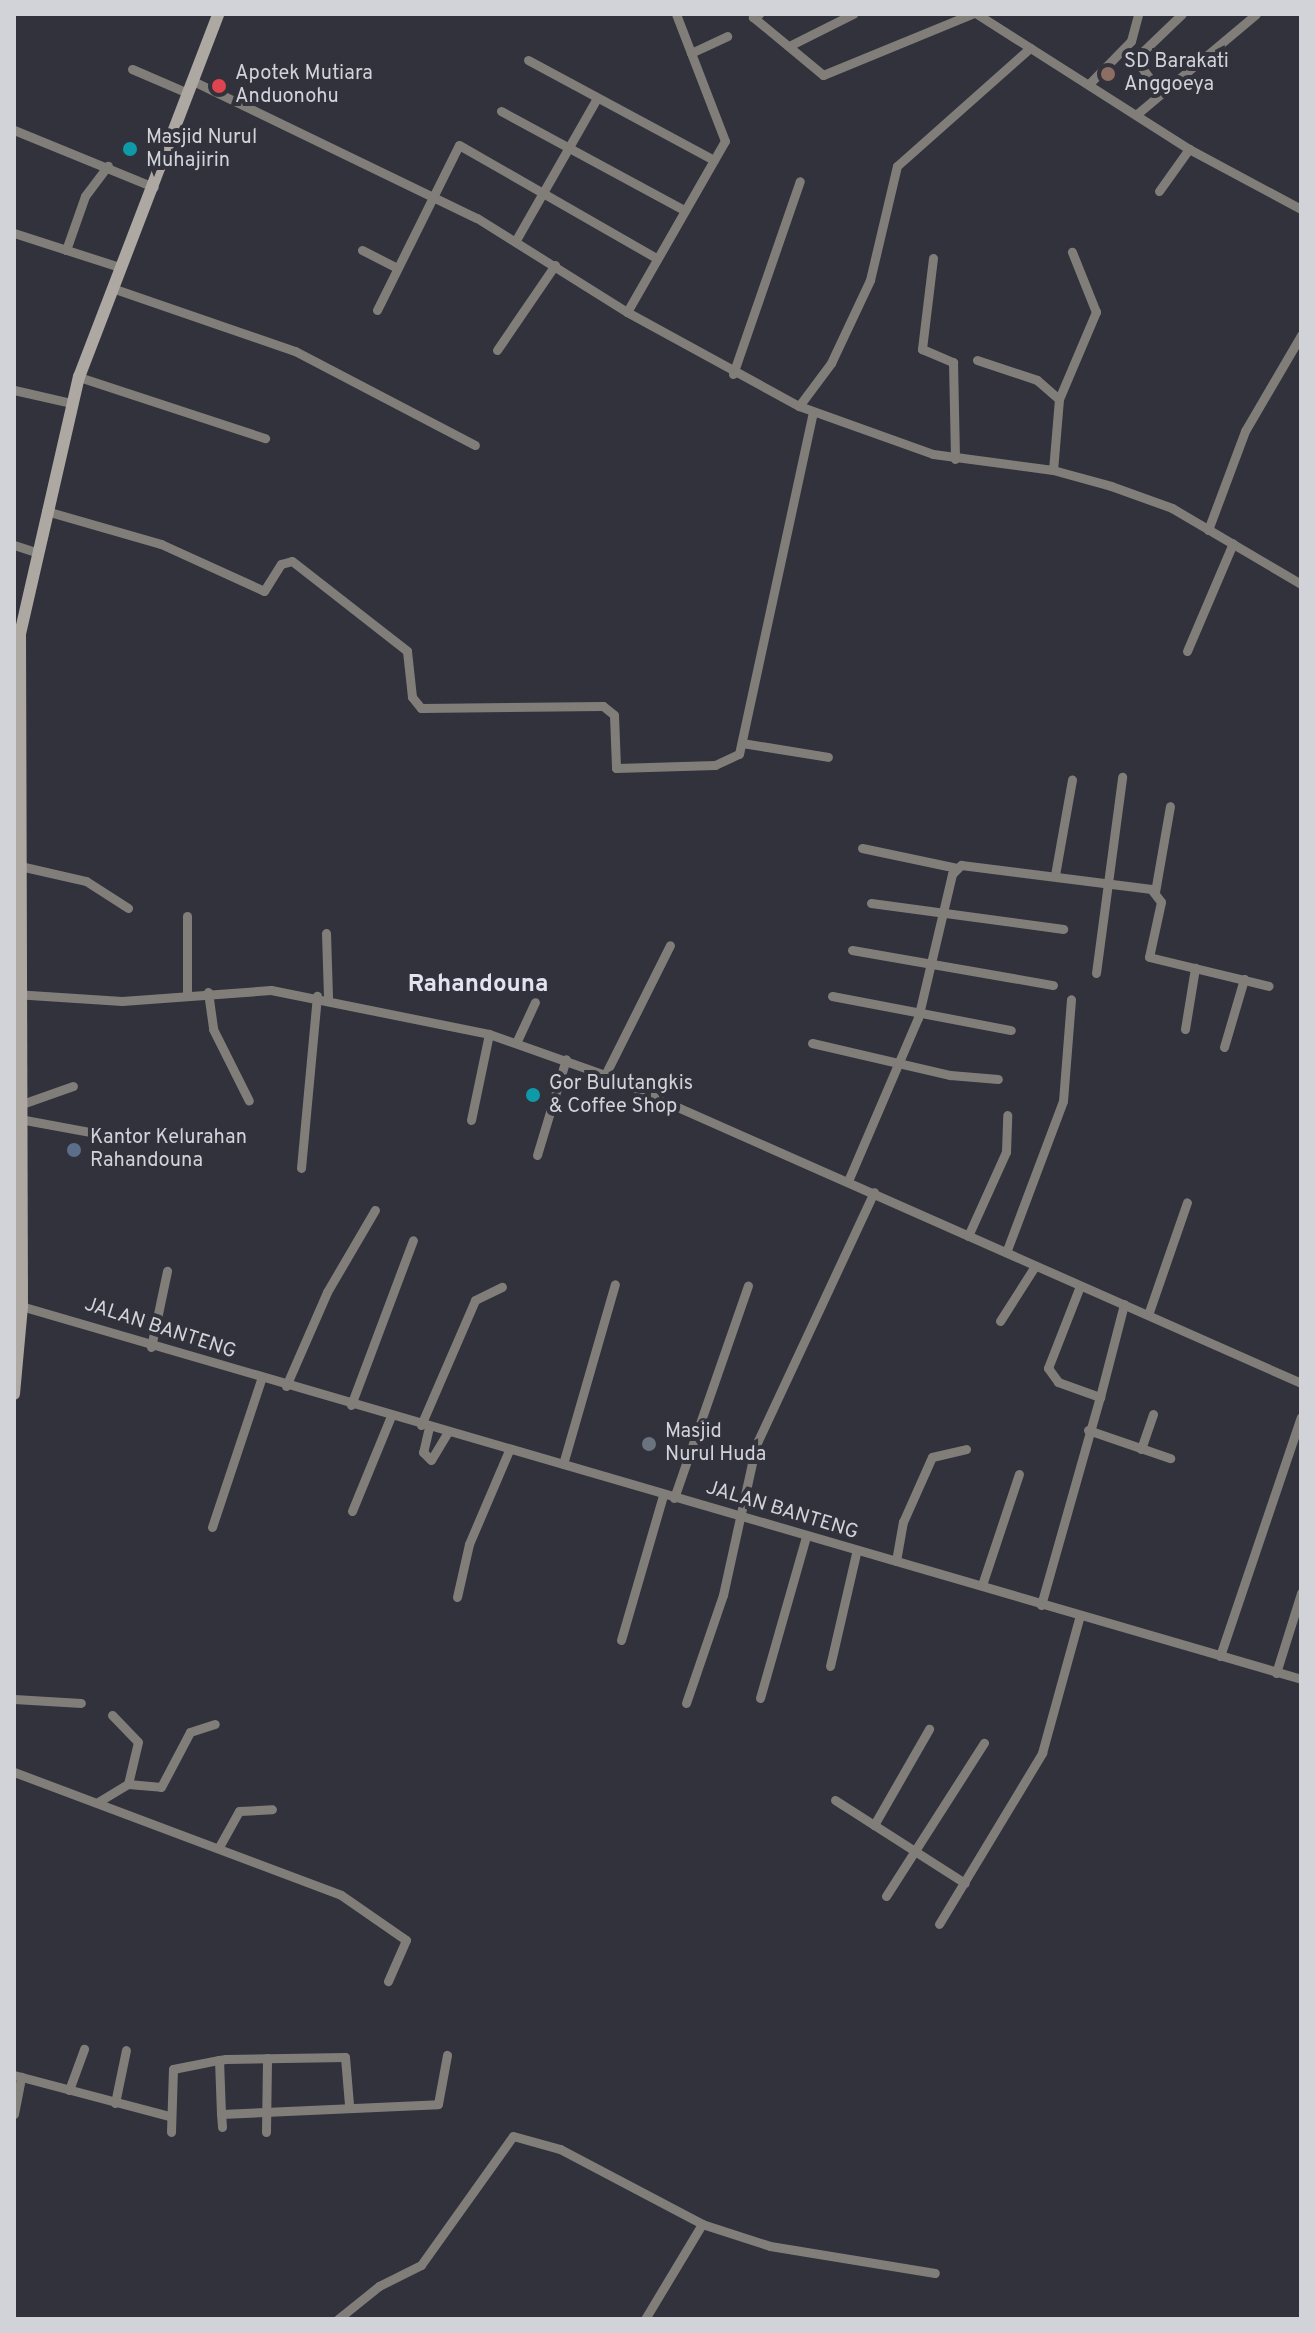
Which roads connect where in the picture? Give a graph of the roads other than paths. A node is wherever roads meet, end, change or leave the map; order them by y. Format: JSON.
{"nodes":[{"id":1,"x":218,"y":14,"type":"edge"},
{"id":2,"x":676,"y":14,"type":"edge"},
{"id":3,"x":759,"y":14,"type":"edge"},
{"id":4,"x":853,"y":14,"type":"edge"},
{"id":5,"x":974,"y":14,"type":"edge"},
{"id":6,"x":1138,"y":14,"type":"edge"},
{"id":7,"x":1182,"y":14,"type":"edge"},
{"id":8,"x":1256,"y":14,"type":"edge"},
{"id":9,"x":727,"y":36,"type":"dead end"},
{"id":10,"x":789,"y":46,"type":"junction"},
{"id":11,"x":1030,"y":48,"type":"junction"},
{"id":12,"x":691,"y":53,"type":"junction"},
{"id":13,"x":528,"y":60,"type":"dead end"},
{"id":14,"x":132,"y":69,"type":"dead end"},
{"id":15,"x":1089,"y":84,"type":"junction"},
{"id":16,"x":190,"y":87,"type":"junction"},
{"id":17,"x":1161,"y":93,"type":"junction"},
{"id":18,"x":597,"y":98,"type":"junction"},
{"id":19,"x":501,"y":111,"type":"dead end"},
{"id":20,"x":1137,"y":114,"type":"junction"},
{"id":21,"x":14,"y":130,"type":"edge"},
{"id":22,"x":569,"y":147,"type":"junction"},
{"id":23,"x":1189,"y":149,"type":"junction"},
{"id":24,"x":714,"y":160,"type":"junction"},
{"id":25,"x":108,"y":166,"type":"junction"},
{"id":26,"x":800,"y":181,"type":"dead end"},
{"id":27,"x":154,"y":187,"type":"junction"},
{"id":28,"x":1159,"y":191,"type":"dead end"},
{"id":29,"x":543,"y":192,"type":"junction"},
{"id":30,"x":430,"y":194,"type":"junction"},
{"id":31,"x":1301,"y":209,"type":"edge"},
{"id":32,"x":684,"y":210,"type":"junction"},
{"id":33,"x":14,"y":233,"type":"edge"},
{"id":34,"x":516,"y":240,"type":"junction"},
{"id":35,"x":66,"y":250,"type":"junction"},
{"id":36,"x":362,"y":250,"type":"dead end"},
{"id":37,"x":1072,"y":252,"type":"dead end"},
{"id":38,"x":656,"y":258,"type":"junction"},
{"id":39,"x":933,"y":258,"type":"dead end"},
{"id":40,"x":555,"y":265,"type":"junction"},
{"id":41,"x":119,"y":267,"type":"junction"},
{"id":42,"x":397,"y":268,"type":"junction"},
{"id":43,"x":112,"y":288,"type":"junction"},
{"id":44,"x":377,"y":310,"type":"dead end"},
{"id":45,"x":627,"y":312,"type":"junction"},
{"id":46,"x":1301,"y":335,"type":"edge"},
{"id":47,"x":497,"y":350,"type":"dead end"},
{"id":48,"x":977,"y":360,"type":"dead end"},
{"id":49,"x":733,"y":374,"type":"junction"},
{"id":50,"x":79,"y":377,"type":"junction"},
{"id":51,"x":14,"y":390,"type":"edge"},
{"id":52,"x":1059,"y":399,"type":"junction"},
{"id":53,"x":71,"y":403,"type":"junction"},
{"id":54,"x":799,"y":406,"type":"junction"},
{"id":55,"x":813,"y":412,"type":"junction"},
{"id":56,"x":265,"y":438,"type":"dead end"},
{"id":57,"x":475,"y":445,"type":"dead end"},
{"id":58,"x":955,"y":459,"type":"junction"},
{"id":59,"x":1053,"y":470,"type":"junction"},
{"id":60,"x":46,"y":511,"type":"junction"},
{"id":61,"x":1208,"y":530,"type":"junction"},
{"id":62,"x":1233,"y":543,"type":"junction"},
{"id":63,"x":14,"y":545,"type":"edge"},
{"id":64,"x":38,"y":553,"type":"junction"},
{"id":65,"x":1301,"y":584,"type":"edge"},
{"id":66,"x":1187,"y":651,"type":"dead end"},
{"id":67,"x":15,"y":682,"type":"edge"},
{"id":68,"x":742,"y":743,"type":"junction"},
{"id":69,"x":828,"y":757,"type":"dead end"},
{"id":70,"x":1122,"y":777,"type":"dead end"},
{"id":71,"x":1072,"y":780,"type":"dead end"},
{"id":72,"x":1170,"y":806,"type":"dead end"},
{"id":73,"x":862,"y":848,"type":"dead end"},
{"id":74,"x":20,"y":866,"type":"junction"},
{"id":75,"x":957,"y":868,"type":"junction"},
{"id":76,"x":1055,"y":875,"type":"junction"},
{"id":77,"x":1103,"y":882,"type":"junction"},
{"id":78,"x":1155,"y":892,"type":"junction"},
{"id":79,"x":871,"y":903,"type":"dead end"},
{"id":80,"x":128,"y":908,"type":"dead end"},
{"id":81,"x":946,"y":914,"type":"junction"},
{"id":82,"x":187,"y":916,"type":"dead end"},
{"id":83,"x":1063,"y":929,"type":"dead end"},
{"id":84,"x":326,"y":933,"type":"dead end"},
{"id":85,"x":670,"y":945,"type":"dead end"},
{"id":86,"x":852,"y":950,"type":"dead end"},
{"id":87,"x":1195,"y":968,"type":"junction"},
{"id":88,"x":934,"y":970,"type":"junction"},
{"id":89,"x":1096,"y":973,"type":"dead end"},
{"id":90,"x":1244,"y":979,"type":"junction"},
{"id":91,"x":1053,"y":985,"type":"dead end"},
{"id":92,"x":1269,"y":986,"type":"dead end"},
{"id":93,"x":208,"y":992,"type":"junction"},
{"id":94,"x":18,"y":994,"type":"edge"},
{"id":95,"x":187,"y":995,"type":"junction"},
{"id":96,"x":317,"y":996,"type":"junction"},
{"id":97,"x":832,"y":996,"type":"dead end"},
{"id":98,"x":328,"y":997,"type":"junction"},
{"id":99,"x":1071,"y":999,"type":"dead end"},
{"id":100,"x":535,"y":1002,"type":"dead end"},
{"id":101,"x":918,"y":1018,"type":"junction"},
{"id":102,"x":1185,"y":1029,"type":"dead end"},
{"id":103,"x":1011,"y":1030,"type":"dead end"},
{"id":104,"x":489,"y":1034,"type":"junction"},
{"id":105,"x":516,"y":1043,"type":"junction"},
{"id":106,"x":812,"y":1043,"type":"dead end"},
{"id":107,"x":1224,"y":1047,"type":"dead end"},
{"id":108,"x":18,"y":1048,"type":"edge"},
{"id":109,"x":566,"y":1059,"type":"junction"},
{"id":110,"x":898,"y":1065,"type":"junction"},
{"id":111,"x":605,"y":1075,"type":"junction"},
{"id":112,"x":998,"y":1079,"type":"dead end"},
{"id":113,"x":73,"y":1086,"type":"dead end"},
{"id":114,"x":249,"y":1101,"type":"dead end"},
{"id":115,"x":22,"y":1104,"type":"junction"},
{"id":116,"x":1007,"y":1115,"type":"dead end"},
{"id":117,"x":18,"y":1118,"type":"edge"},
{"id":118,"x":471,"y":1120,"type":"dead end"},
{"id":119,"x":95,"y":1133,"type":"dead end"},
{"id":120,"x":18,"y":1152,"type":"edge"},
{"id":121,"x":537,"y":1155,"type":"dead end"},
{"id":122,"x":301,"y":1168,"type":"dead end"},
{"id":123,"x":18,"y":1174,"type":"edge"},
{"id":124,"x":848,"y":1181,"type":"junction"},
{"id":125,"x":874,"y":1192,"type":"junction"},
{"id":126,"x":1187,"y":1202,"type":"dead end"},
{"id":127,"x":375,"y":1210,"type":"dead end"},
{"id":128,"x":968,"y":1236,"type":"junction"},
{"id":129,"x":413,"y":1240,"type":"dead end"},
{"id":130,"x":1007,"y":1250,"type":"junction"},
{"id":131,"x":1035,"y":1266,"type":"junction"},
{"id":132,"x":167,"y":1271,"type":"dead end"},
{"id":133,"x":615,"y":1284,"type":"dead end"},
{"id":134,"x":748,"y":1286,"type":"dead end"},
{"id":135,"x":1080,"y":1286,"type":"junction"},
{"id":136,"x":502,"y":1287,"type":"dead end"},
{"id":137,"x":1124,"y":1304,"type":"junction"},
{"id":138,"x":18,"y":1305,"type":"edge"},
{"id":139,"x":1149,"y":1312,"type":"junction"},
{"id":140,"x":1000,"y":1321,"type":"dead end"},
{"id":141,"x":151,"y":1347,"type":"junction"},
{"id":142,"x":16,"y":1370,"type":"edge"},
{"id":143,"x":261,"y":1380,"type":"junction"},
{"id":144,"x":1301,"y":1383,"type":"edge"},
{"id":145,"x":286,"y":1386,"type":"junction"},
{"id":146,"x":14,"y":1394,"type":"edge"},
{"id":147,"x":1100,"y":1397,"type":"junction"},
{"id":148,"x":351,"y":1405,"type":"junction"},
{"id":149,"x":1153,"y":1414,"type":"dead end"},
{"id":150,"x":391,"y":1416,"type":"junction"},
{"id":151,"x":1301,"y":1417,"type":"edge"},
{"id":152,"x":425,"y":1426,"type":"junction"},
{"id":153,"x":1088,"y":1430,"type":"junction"},
{"id":154,"x":448,"y":1432,"type":"junction"},
{"id":155,"x":966,"y":1449,"type":"dead end"},
{"id":156,"x":1141,"y":1449,"type":"junction"},
{"id":157,"x":509,"y":1450,"type":"junction"},
{"id":158,"x":1170,"y":1458,"type":"dead end"},
{"id":159,"x":563,"y":1464,"type":"junction"},
{"id":160,"x":1019,"y":1474,"type":"dead end"},
{"id":161,"x":663,"y":1495,"type":"junction"},
{"id":162,"x":674,"y":1498,"type":"junction"},
{"id":163,"x":352,"y":1511,"type":"dead end"},
{"id":164,"x":741,"y":1516,"type":"junction"},
{"id":165,"x":212,"y":1527,"type":"dead end"},
{"id":166,"x":806,"y":1537,"type":"junction"},
{"id":167,"x":856,"y":1553,"type":"junction"},
{"id":168,"x":896,"y":1561,"type":"junction"},
{"id":169,"x":982,"y":1585,"type":"junction"},
{"id":170,"x":1301,"y":1593,"type":"edge"},
{"id":171,"x":457,"y":1597,"type":"dead end"},
{"id":172,"x":1041,"y":1605,"type":"junction"},
{"id":173,"x":1080,"y":1615,"type":"junction"},
{"id":174,"x":621,"y":1640,"type":"dead end"},
{"id":175,"x":1220,"y":1656,"type":"junction"},
{"id":176,"x":830,"y":1666,"type":"dead end"},
{"id":177,"x":1276,"y":1673,"type":"junction"},
{"id":178,"x":1301,"y":1679,"type":"edge"},
{"id":179,"x":760,"y":1698,"type":"dead end"},
{"id":180,"x":14,"y":1699,"type":"edge"},
{"id":181,"x":81,"y":1703,"type":"dead end"},
{"id":182,"x":686,"y":1703,"type":"dead end"},
{"id":183,"x":112,"y":1715,"type":"dead end"},
{"id":184,"x":215,"y":1724,"type":"dead end"},
{"id":185,"x":929,"y":1729,"type":"dead end"},
{"id":186,"x":984,"y":1743,"type":"dead end"},
{"id":187,"x":14,"y":1772,"type":"edge"},
{"id":188,"x":128,"y":1784,"type":"junction"},
{"id":189,"x":835,"y":1800,"type":"dead end"},
{"id":190,"x":98,"y":1802,"type":"junction"},
{"id":191,"x":272,"y":1809,"type":"dead end"},
{"id":192,"x":874,"y":1825,"type":"junction"},
{"id":193,"x":219,"y":1847,"type":"junction"},
{"id":194,"x":915,"y":1851,"type":"junction"},
{"id":195,"x":965,"y":1883,"type":"junction"},
{"id":196,"x":886,"y":1896,"type":"dead end"},
{"id":197,"x":939,"y":1924,"type":"dead end"},
{"id":198,"x":388,"y":1981,"type":"dead end"},
{"id":199,"x":84,"y":2049,"type":"dead end"},
{"id":200,"x":126,"y":2050,"type":"dead end"},
{"id":201,"x":447,"y":2055,"type":"dead end"},
{"id":202,"x":267,"y":2058,"type":"junction"},
{"id":203,"x":219,"y":2060,"type":"junction"},
{"id":204,"x":18,"y":2076,"type":"edge"},
{"id":205,"x":69,"y":2090,"type":"junction"},
{"id":206,"x":115,"y":2103,"type":"junction"},
{"id":207,"x":349,"y":2105,"type":"junction"},
{"id":208,"x":266,"y":2110,"type":"junction"},
{"id":209,"x":14,"y":2114,"type":"edge"},
{"id":210,"x":221,"y":2114,"type":"junction"},
{"id":211,"x":169,"y":2116,"type":"junction"},
{"id":212,"x":222,"y":2127,"type":"dead end"},
{"id":213,"x":171,"y":2132,"type":"dead end"},
{"id":214,"x":266,"y":2132,"type":"dead end"},
{"id":215,"x":702,"y":2224,"type":"junction"},
{"id":216,"x":935,"y":2273,"type":"dead end"},
{"id":217,"x":338,"y":2319,"type":"edge"},
{"id":218,"x":647,"y":2319,"type":"edge"}],
"edges":[{"from":1,"to":16,"type":"street"},
{"from":2,"to":12,"type":"street"},
{"from":3,"to":10,"type":"street"},
{"from":4,"to":10,"type":"street"},
{"from":5,"to":10,"type":"street"},
{"from":5,"to":11,"type":"street"},
{"from":6,"to":15,"type":"street"},
{"from":7,"to":17,"type":"street"},
{"from":8,"to":17,"type":"street"},
{"from":9,"to":12,"type":"street"},
{"from":11,"to":15,"type":"street"},
{"from":11,"to":54,"type":"street"},
{"from":12,"to":24,"type":"street"},
{"from":13,"to":18,"type":"street"},
{"from":14,"to":16,"type":"street"},
{"from":15,"to":20,"type":"street"},
{"from":16,"to":27,"type":"street"},
{"from":16,"to":30,"type":"street"},
{"from":17,"to":20,"type":"street"},
{"from":18,"to":22,"type":"street"},
{"from":18,"to":24,"type":"street"},
{"from":19,"to":22,"type":"street"},
{"from":20,"to":23,"type":"street"},
{"from":21,"to":25,"type":"street"},
{"from":22,"to":29,"type":"street"},
{"from":22,"to":32,"type":"street"},
{"from":23,"to":28,"type":"street"},
{"from":23,"to":31,"type":"street"},
{"from":24,"to":32,"type":"street"},
{"from":25,"to":27,"type":"street"},
{"from":25,"to":35,"type":"street"},
{"from":26,"to":49,"type":"street"},
{"from":27,"to":41,"type":"street"},
{"from":29,"to":30,"type":"street"},
{"from":29,"to":34,"type":"street"},
{"from":29,"to":38,"type":"street"},
{"from":30,"to":34,"type":"street"},
{"from":30,"to":42,"type":"street"},
{"from":32,"to":38,"type":"street"},
{"from":33,"to":35,"type":"street"},
{"from":34,"to":40,"type":"street"},
{"from":35,"to":41,"type":"street"},
{"from":36,"to":42,"type":"street"},
{"from":37,"to":52,"type":"street"},
{"from":38,"to":45,"type":"street"},
{"from":39,"to":58,"type":"street"},
{"from":40,"to":45,"type":"street"},
{"from":40,"to":47,"type":"street"},
{"from":41,"to":43,"type":"street"},
{"from":42,"to":44,"type":"street"},
{"from":43,"to":50,"type":"street"},
{"from":43,"to":57,"type":"street"},
{"from":45,"to":49,"type":"street"},
{"from":46,"to":61,"type":"street"},
{"from":48,"to":52,"type":"street"},
{"from":49,"to":54,"type":"street"},
{"from":50,"to":53,"type":"street"},
{"from":50,"to":56,"type":"street"},
{"from":51,"to":53,"type":"street"},
{"from":52,"to":59,"type":"street"},
{"from":53,"to":60,"type":"street"},
{"from":54,"to":55,"type":"street"},
{"from":55,"to":58,"type":"street"},
{"from":55,"to":68,"type":"street"},
{"from":58,"to":59,"type":"street"},
{"from":59,"to":61,"type":"street"},
{"from":60,"to":64,"type":"street"},
{"from":60,"to":68,"type":"street"},
{"from":61,"to":62,"type":"street"},
{"from":62,"to":65,"type":"street"},
{"from":62,"to":66,"type":"street"},
{"from":63,"to":64,"type":"street"},
{"from":64,"to":67,"type":"street"},
{"from":67,"to":74,"type":"street"},
{"from":68,"to":69,"type":"street"},
{"from":70,"to":77,"type":"street"},
{"from":71,"to":76,"type":"street"},
{"from":72,"to":78,"type":"street"},
{"from":73,"to":75,"type":"street"},
{"from":74,"to":80,"type":"street"},
{"from":74,"to":94,"type":"street"},
{"from":75,"to":76,"type":"street"},
{"from":75,"to":81,"type":"street"},
{"from":76,"to":77,"type":"street"},
{"from":77,"to":78,"type":"street"},
{"from":77,"to":89,"type":"street"},
{"from":78,"to":87,"type":"street"},
{"from":79,"to":81,"type":"street"},
{"from":81,"to":83,"type":"street"},
{"from":81,"to":88,"type":"street"},
{"from":82,"to":95,"type":"street"},
{"from":84,"to":98,"type":"street"},
{"from":85,"to":111,"type":"street"},
{"from":86,"to":88,"type":"street"},
{"from":87,"to":90,"type":"street"},
{"from":87,"to":102,"type":"street"},
{"from":88,"to":91,"type":"street"},
{"from":88,"to":101,"type":"street"},
{"from":90,"to":92,"type":"street"},
{"from":90,"to":107,"type":"street"},
{"from":93,"to":95,"type":"street"},
{"from":93,"to":96,"type":"street"},
{"from":93,"to":114,"type":"street"},
{"from":94,"to":95,"type":"street"},
{"from":94,"to":108,"type":"street"},
{"from":96,"to":98,"type":"street"},
{"from":96,"to":122,"type":"street"},
{"from":97,"to":101,"type":"street"},
{"from":98,"to":104,"type":"street"},
{"from":99,"to":130,"type":"street"},
{"from":100,"to":105,"type":"street"},
{"from":101,"to":103,"type":"street"},
{"from":101,"to":110,"type":"street"},
{"from":104,"to":105,"type":"street"},
{"from":104,"to":118,"type":"street"},
{"from":105,"to":109,"type":"street"},
{"from":106,"to":110,"type":"street"},
{"from":108,"to":115,"type":"street"},
{"from":109,"to":111,"type":"street"},
{"from":109,"to":121,"type":"street"},
{"from":110,"to":112,"type":"street"},
{"from":110,"to":124,"type":"street"},
{"from":111,"to":124,"type":"street"},
{"from":113,"to":115,"type":"street"},
{"from":115,"to":117,"type":"street"},
{"from":116,"to":128,"type":"street"},
{"from":117,"to":119,"type":"street"},
{"from":117,"to":120,"type":"street"},
{"from":120,"to":123,"type":"street"},
{"from":123,"to":138,"type":"street"},
{"from":124,"to":125,"type":"street"},
{"from":125,"to":128,"type":"street"},
{"from":125,"to":164,"type":"street"},
{"from":126,"to":139,"type":"street"},
{"from":127,"to":145,"type":"street"},
{"from":128,"to":130,"type":"street"},
{"from":129,"to":148,"type":"street"},
{"from":130,"to":131,"type":"street"},
{"from":131,"to":135,"type":"street"},
{"from":131,"to":140,"type":"street"},
{"from":132,"to":141,"type":"street"},
{"from":133,"to":159,"type":"street"},
{"from":134,"to":162,"type":"street"},
{"from":135,"to":137,"type":"street"},
{"from":135,"to":147,"type":"street"},
{"from":136,"to":152,"type":"street"},
{"from":137,"to":139,"type":"street"},
{"from":137,"to":147,"type":"street"},
{"from":138,"to":141,"type":"street","name":"JALAN BANTENG"},
{"from":138,"to":142,"type":"street"},
{"from":139,"to":144,"type":"street"},
{"from":141,"to":143,"type":"street","name":"JALAN BANTENG"},
{"from":142,"to":146,"type":"street"},
{"from":143,"to":145,"type":"street","name":"JALAN BANTENG"},
{"from":143,"to":165,"type":"street"},
{"from":145,"to":148,"type":"street","name":"JALAN BANTENG"},
{"from":147,"to":153,"type":"street"},
{"from":148,"to":150,"type":"street","name":"JALAN BANTENG"},
{"from":149,"to":156,"type":"street"},
{"from":150,"to":152,"type":"street","name":"JALAN BANTENG"},
{"from":150,"to":163,"type":"street"},
{"from":151,"to":175,"type":"street"},
{"from":152,"to":154,"type":"street","name":"JALAN BANTENG"},
{"from":152,"to":154,"type":"street"},
{"from":153,"to":156,"type":"street"},
{"from":153,"to":172,"type":"street"},
{"from":154,"to":157,"type":"street","name":"JALAN BANTENG"},
{"from":155,"to":168,"type":"street"},
{"from":156,"to":158,"type":"street"},
{"from":157,"to":159,"type":"street","name":"JALAN BANTENG"},
{"from":157,"to":171,"type":"street"},
{"from":159,"to":161,"type":"street","name":"JALAN BANTENG"},
{"from":160,"to":169,"type":"street"},
{"from":161,"to":162,"type":"street","name":"JALAN BANTENG"},
{"from":161,"to":174,"type":"street"},
{"from":162,"to":164,"type":"street","name":"JALAN BANTENG"},
{"from":164,"to":166,"type":"street","name":"JALAN BANTENG"},
{"from":164,"to":182,"type":"street"},
{"from":166,"to":167,"type":"street","name":"JALAN BANTENG"},
{"from":166,"to":179,"type":"street"},
{"from":167,"to":168,"type":"street","name":"JALAN BANTENG"},
{"from":167,"to":176,"type":"street"},
{"from":168,"to":169,"type":"street","name":"JALAN BANTENG"},
{"from":169,"to":172,"type":"street","name":"JALAN BANTENG"},
{"from":170,"to":177,"type":"street"},
{"from":172,"to":173,"type":"street","name":"JALAN BANTENG"},
{"from":173,"to":175,"type":"street","name":"JALAN BANTENG"},
{"from":173,"to":195,"type":"street"},
{"from":175,"to":177,"type":"street","name":"JALAN BANTENG"},
{"from":177,"to":178,"type":"street","name":"JALAN BANTENG"},
{"from":180,"to":181,"type":"street"},
{"from":183,"to":188,"type":"street"},
{"from":184,"to":188,"type":"street"},
{"from":185,"to":192,"type":"street"},
{"from":186,"to":194,"type":"street"},
{"from":187,"to":190,"type":"street"},
{"from":188,"to":190,"type":"street"},
{"from":189,"to":192,"type":"street"},
{"from":190,"to":193,"type":"street"},
{"from":191,"to":193,"type":"street"},
{"from":192,"to":194,"type":"street"},
{"from":193,"to":198,"type":"street"},
{"from":194,"to":195,"type":"street"},
{"from":194,"to":196,"type":"street"},
{"from":195,"to":197,"type":"street"},
{"from":199,"to":205,"type":"street"},
{"from":200,"to":206,"type":"street"},
{"from":201,"to":207,"type":"street"},
{"from":202,"to":203,"type":"street"},
{"from":202,"to":207,"type":"street"},
{"from":202,"to":208,"type":"street"},
{"from":203,"to":210,"type":"street"},
{"from":203,"to":211,"type":"street"},
{"from":204,"to":205,"type":"street"},
{"from":204,"to":209,"type":"street"},
{"from":205,"to":206,"type":"street"},
{"from":206,"to":211,"type":"street"},
{"from":207,"to":208,"type":"street"},
{"from":208,"to":210,"type":"street"},
{"from":208,"to":214,"type":"street"},
{"from":210,"to":212,"type":"street"},
{"from":211,"to":213,"type":"street"},
{"from":215,"to":216,"type":"street"},
{"from":215,"to":217,"type":"street"},
{"from":215,"to":218,"type":"street"}]}
